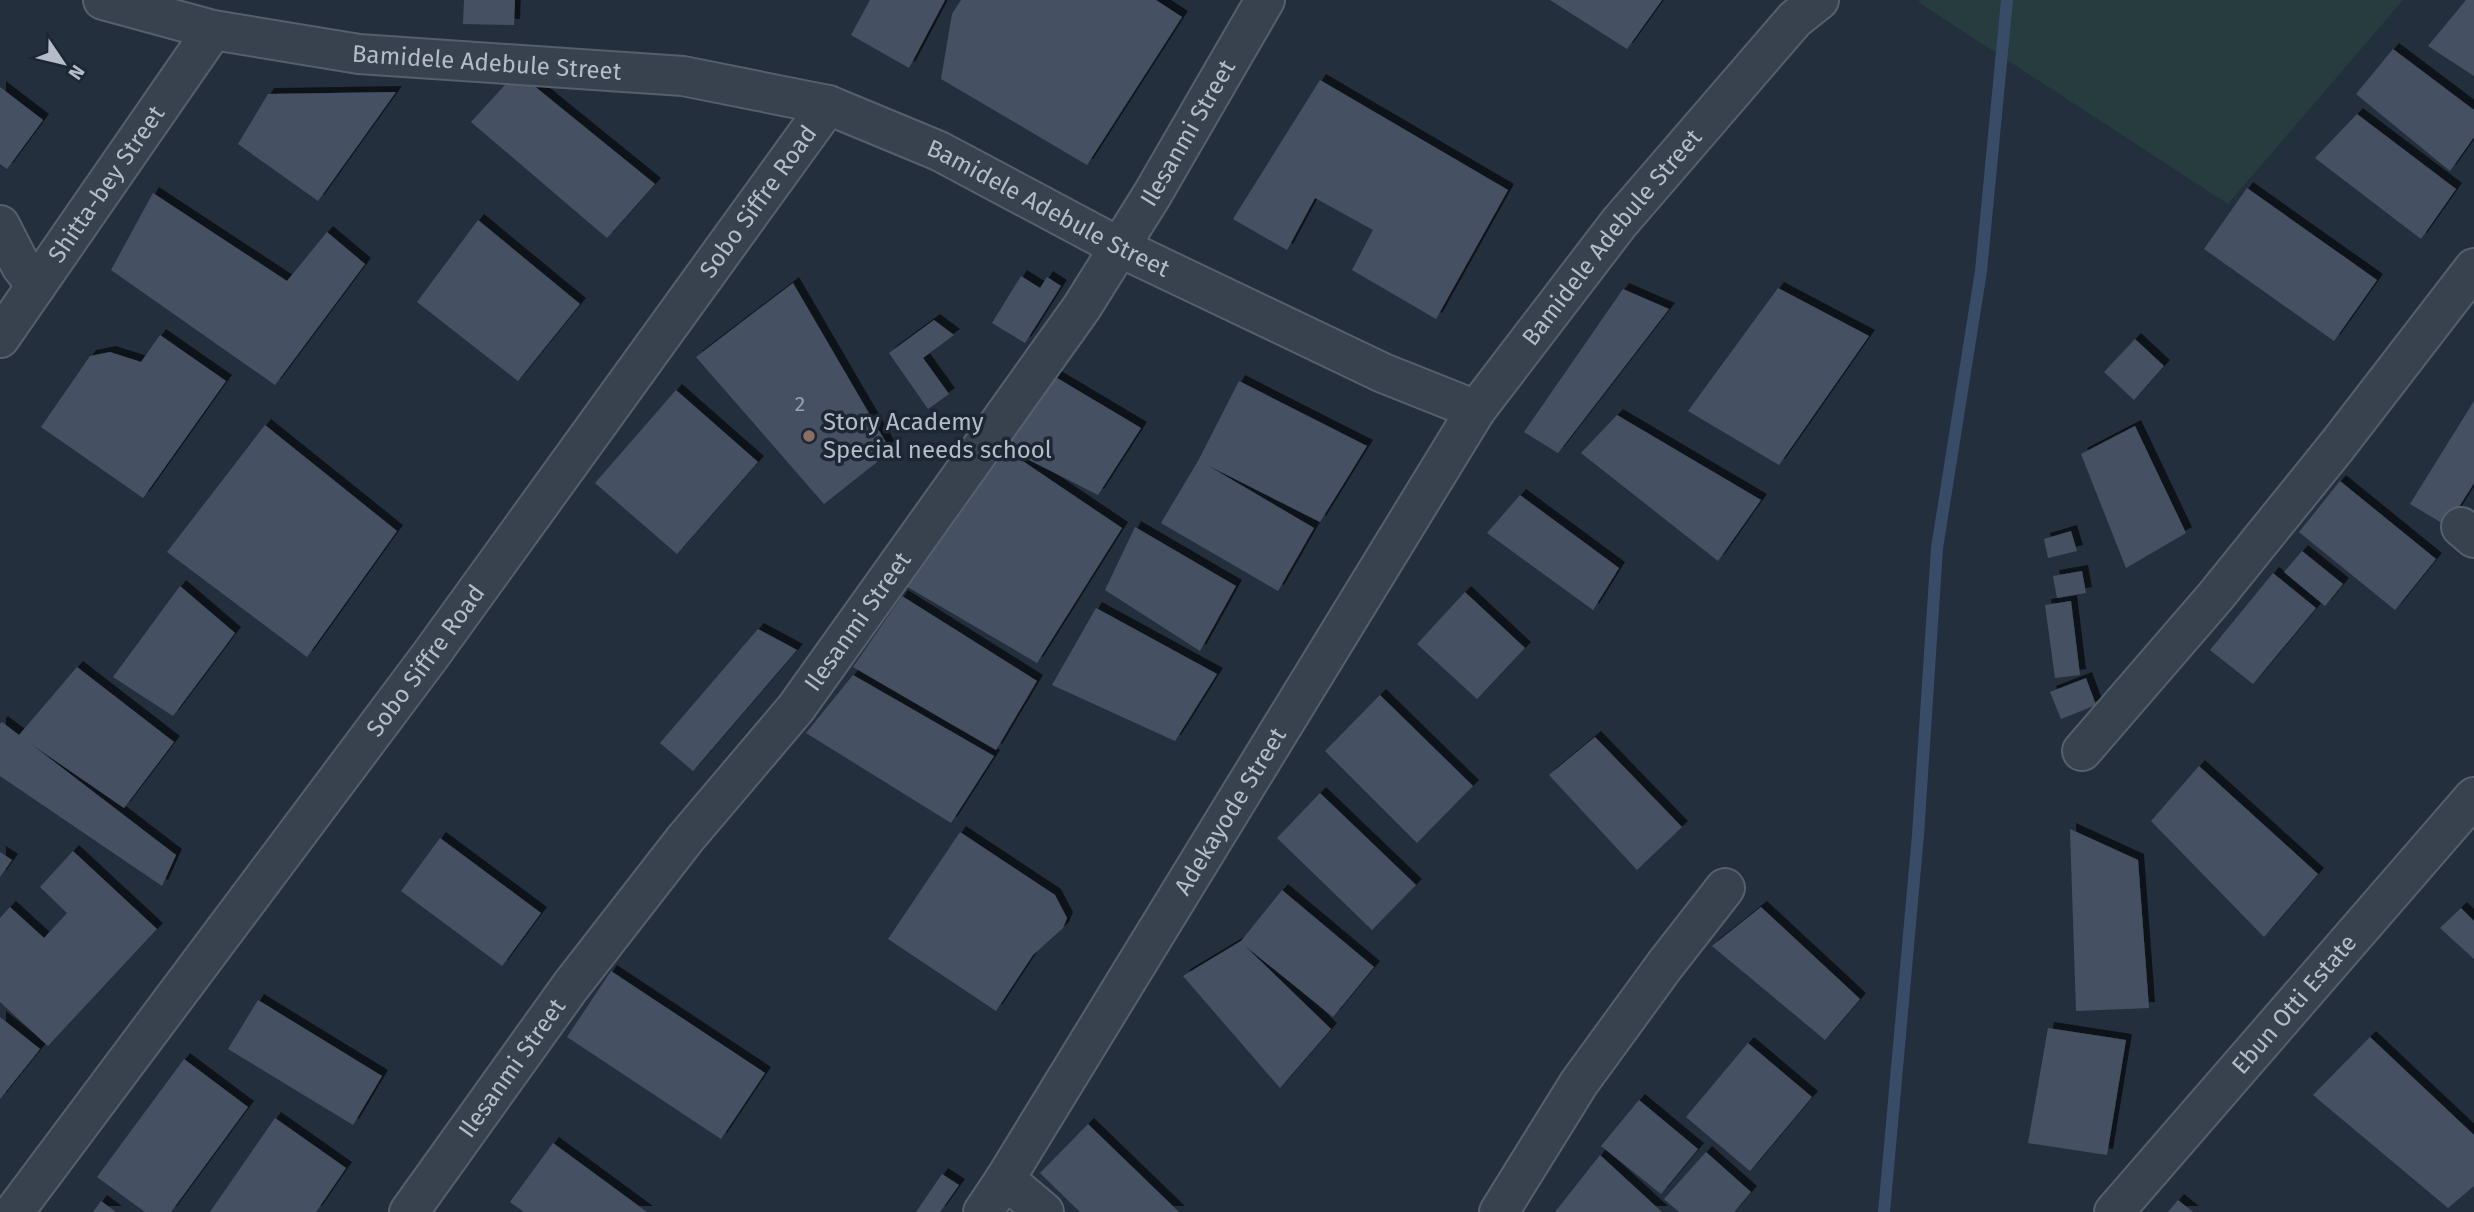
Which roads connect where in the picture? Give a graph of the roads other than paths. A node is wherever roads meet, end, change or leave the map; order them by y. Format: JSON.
{"nodes":[{"id":1,"x":103,"y":0,"type":"edge"},
{"id":2,"x":1265,"y":0,"type":"edge"},
{"id":3,"x":1807,"y":10,"type":"edge"},
{"id":4,"x":213,"y":30,"type":"junction"},
{"id":5,"x":828,"y":105,"type":"junction"},
{"id":6,"x":3,"y":240,"type":"edge"},
{"id":7,"x":1119,"y":247,"type":"junction"},
{"id":8,"x":2474,"y":268,"type":"edge"},
{"id":9,"x":36,"y":286,"type":"junction"},
{"id":10,"x":0,"y":338,"type":"edge"},
{"id":11,"x":1476,"y":410,"type":"junction"},
{"id":12,"x":2082,"y":751,"type":"dead end"},
{"id":13,"x":2474,"y":797,"type":"edge"},
{"id":14,"x":1725,"y":888,"type":"dead end"},
{"id":15,"x":1005,"y":1180,"type":"junction"},
{"id":16,"x":15,"y":1212,"type":"edge"},
{"id":17,"x":409,"y":1212,"type":"edge"},
{"id":18,"x":983,"y":1212,"type":"edge"},
{"id":19,"x":1044,"y":1212,"type":"edge"},
{"id":20,"x":1499,"y":1212,"type":"edge"},
{"id":21,"x":2114,"y":1212,"type":"edge"}],
"edges":[{"from":1,"to":4,"type":"street","name":"Bamidele Adebule Street"},
{"from":2,"to":7,"type":"street","name":"Ilesanmi Street"},
{"from":3,"to":11,"type":"street","name":"Bamidele Adebule Street"},
{"from":4,"to":5,"type":"street","name":"Bamidele Adebule Street"},
{"from":4,"to":9,"type":"street","name":"Shitta-bey Street"},
{"from":5,"to":7,"type":"street","name":"Bamidele Adebule Street"},
{"from":5,"to":16,"type":"street","name":"Sobo Siffre Road"},
{"from":6,"to":9,"type":"street"},
{"from":7,"to":11,"type":"street","name":"Bamidele Adebule Street"},
{"from":7,"to":17,"type":"street","name":"Ilesanmi Street"},
{"from":8,"to":12,"type":"street"},
{"from":9,"to":10,"type":"street","name":"Shitta-bey Street"},
{"from":11,"to":15,"type":"street","name":"Adekayode Street"},
{"from":13,"to":21,"type":"street","name":"Ebun Otti Estate"},
{"from":14,"to":20,"type":"street"},
{"from":15,"to":18,"type":"street","name":"Adekayode Street"},
{"from":15,"to":19,"type":"street"}]}
